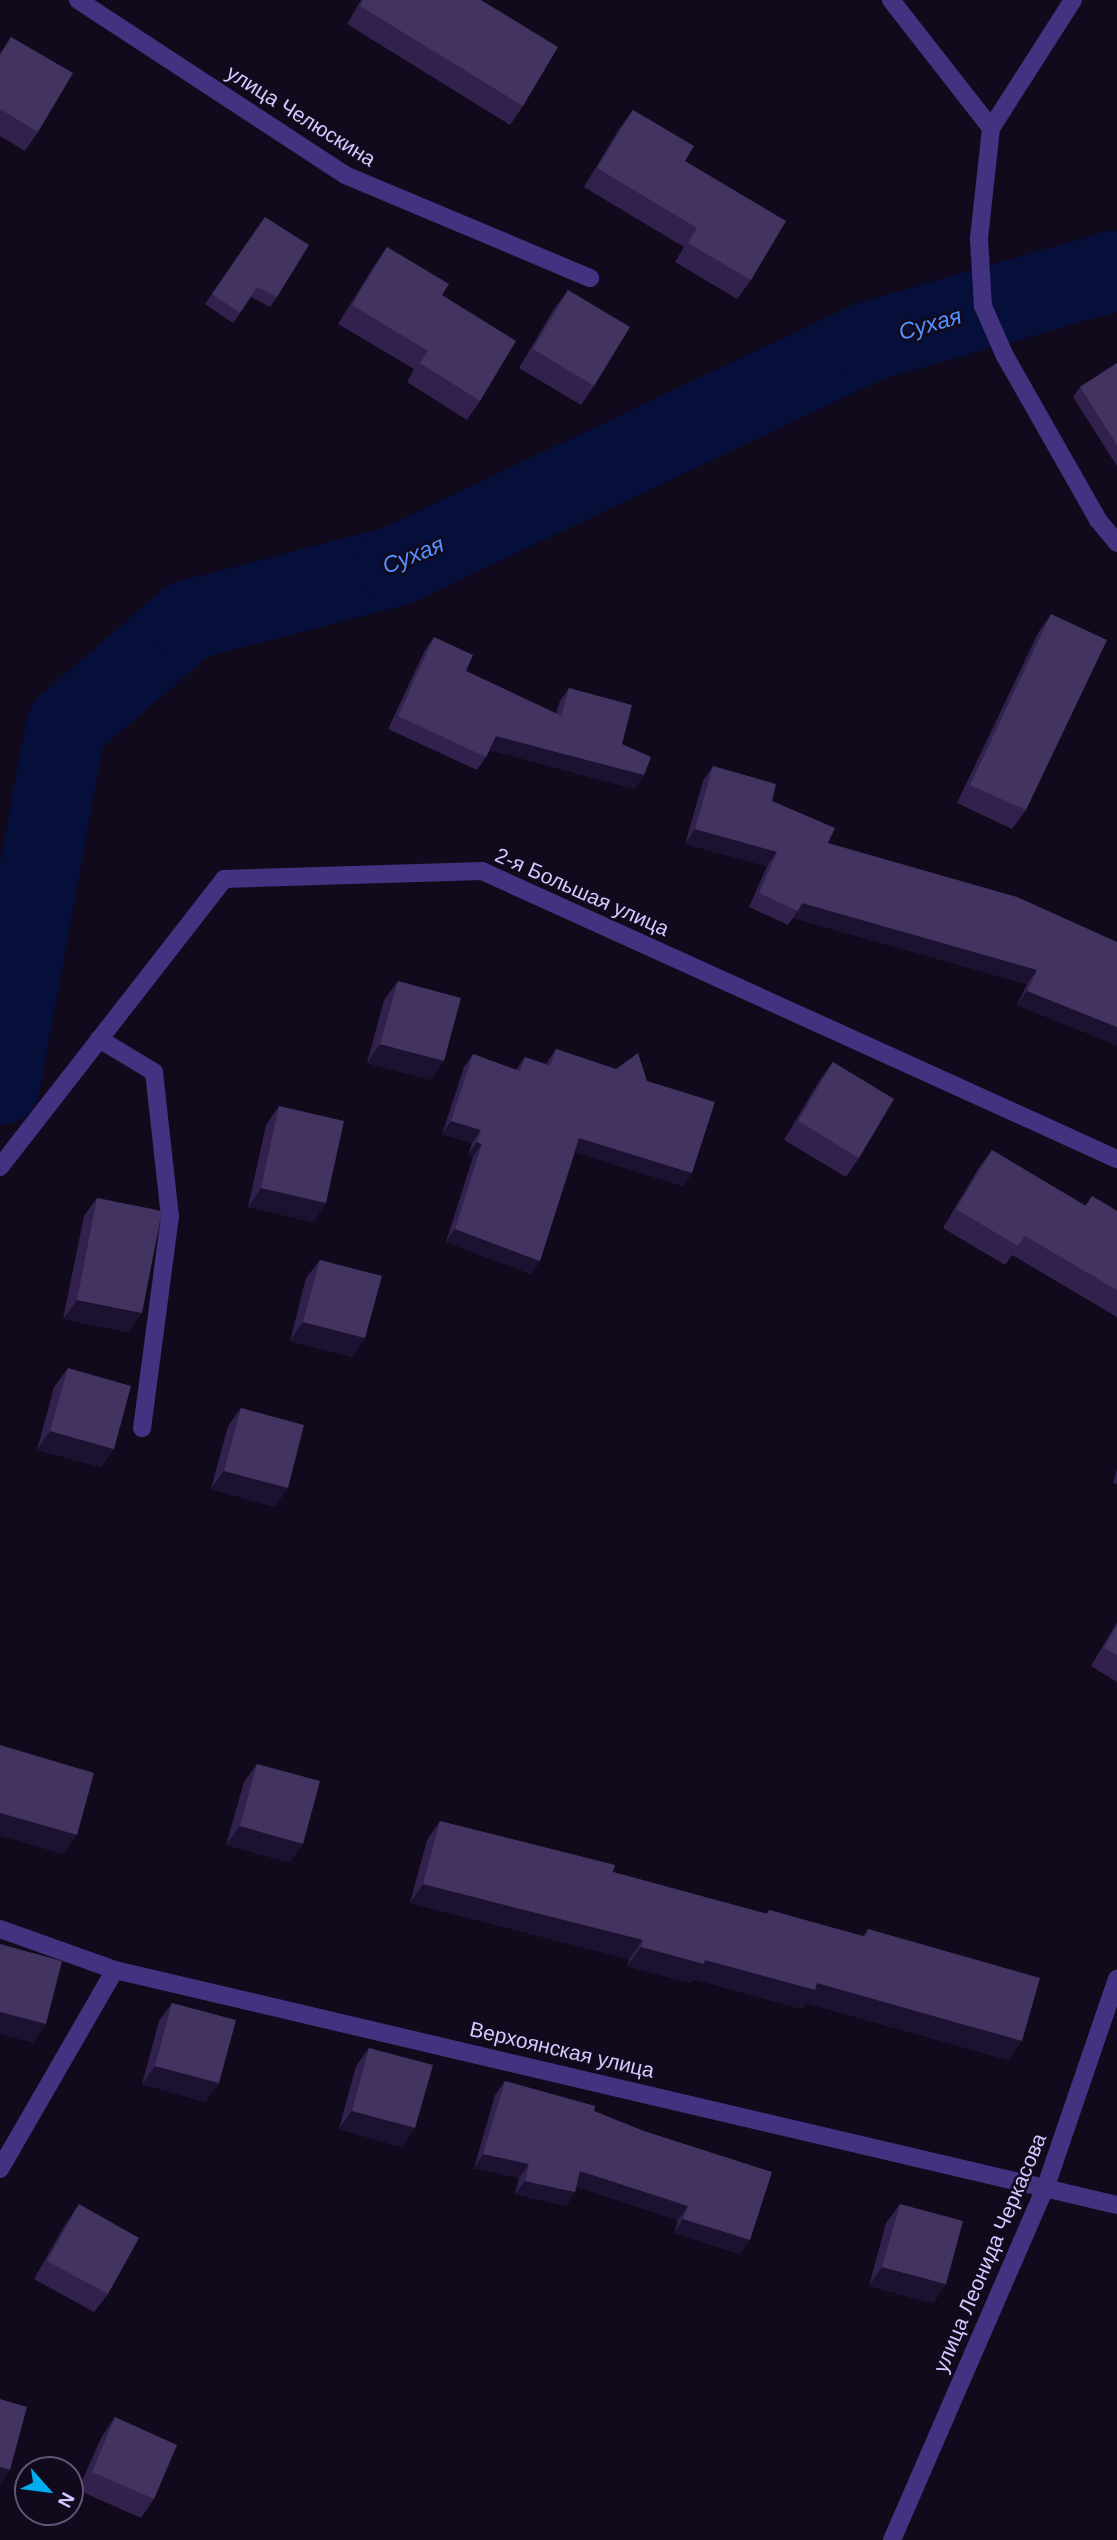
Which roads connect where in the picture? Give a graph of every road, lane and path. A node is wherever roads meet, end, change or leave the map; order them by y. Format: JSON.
{"nodes":[{"id":1,"x":78,"y":0,"type":"edge"},
{"id":2,"x":891,"y":0,"type":"edge"},
{"id":3,"x":1073,"y":0,"type":"edge"},
{"id":4,"x":990,"y":128,"type":"junction"},
{"id":5,"x":590,"y":278,"type":"dead end"},
{"id":6,"x":1117,"y":542,"type":"edge"},
{"id":7,"x":99,"y":1039,"type":"junction"},
{"id":8,"x":1117,"y":1159,"type":"edge"},
{"id":9,"x":0,"y":1167,"type":"edge"},
{"id":10,"x":142,"y":1428,"type":"dead end"},
{"id":11,"x":0,"y":1929,"type":"edge"},
{"id":12,"x":116,"y":1970,"type":"junction"},
{"id":13,"x":1117,"y":1979,"type":"edge"},
{"id":14,"x":0,"y":2169,"type":"edge"},
{"id":15,"x":1046,"y":2186,"type":"junction"},
{"id":16,"x":1117,"y":2205,"type":"edge"},
{"id":17,"x":892,"y":2540,"type":"edge"}],
"edges":[{"from":1,"to":5,"type":"street","name":"улица Челюскина"},
{"from":2,"to":4,"type":"street"},
{"from":3,"to":4,"type":"street"},
{"from":4,"to":6,"type":"street"},
{"from":7,"to":8,"type":"street","name":"2-я Большая улица"},
{"from":7,"to":9,"type":"street","name":"2-я Большая улица"},
{"from":7,"to":10,"type":"street"},
{"from":11,"to":12,"type":"street","name":"Верхоянская улица"},
{"from":12,"to":14,"type":"street"},
{"from":12,"to":15,"type":"street","name":"Верхоянская улица"},
{"from":13,"to":15,"type":"street","name":"улица Леонида Черкасова"},
{"from":15,"to":16,"type":"street","name":"Верхоянская улица"},
{"from":15,"to":17,"type":"street","name":"улица Леонида Черкасова"}]}
